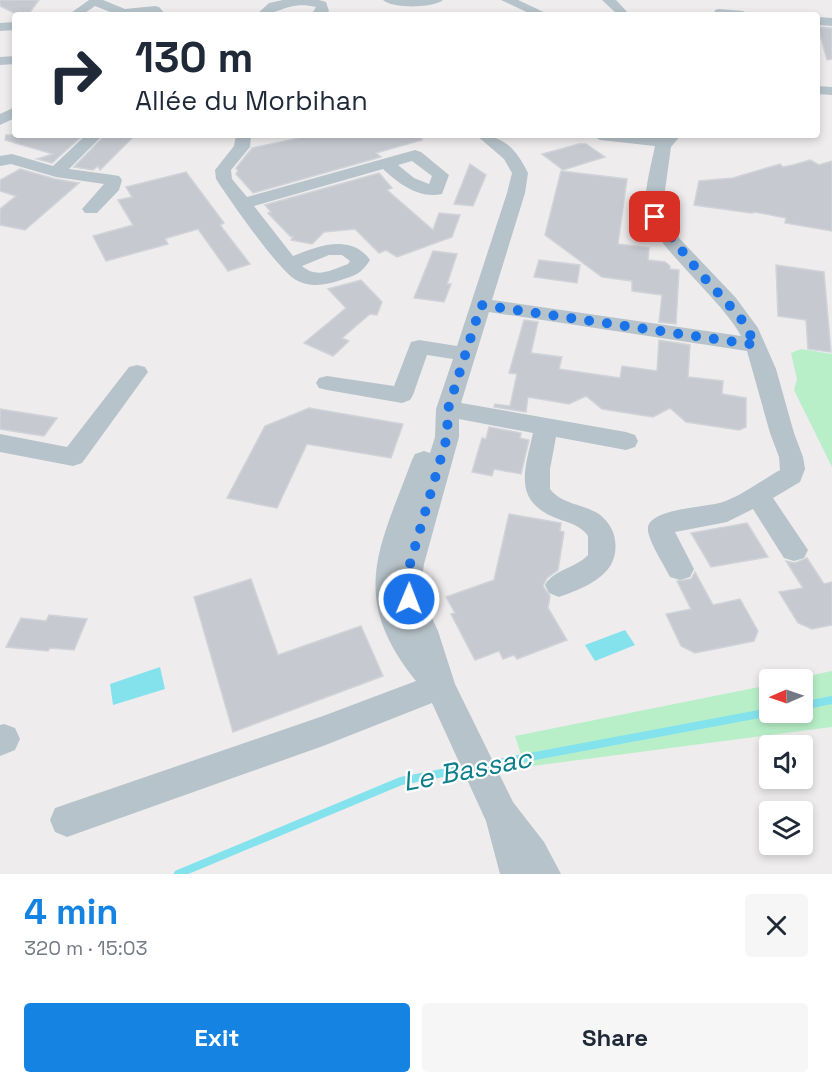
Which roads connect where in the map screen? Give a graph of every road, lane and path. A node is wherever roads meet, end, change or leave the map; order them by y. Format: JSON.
{"nodes":[{"id":1,"x":297,"y":0,"type":"edge"},
{"id":2,"x":311,"y":0,"type":"edge"},
{"id":3,"x":389,"y":0,"type":"edge"},
{"id":4,"x":437,"y":0,"type":"edge"},
{"id":5,"x":507,"y":0,"type":"edge"},
{"id":6,"x":608,"y":0,"type":"edge"},
{"id":7,"x":96,"y":1,"type":"edge"},
{"id":8,"x":710,"y":3,"type":"dead end"},
{"id":9,"x":79,"y":12,"type":"edge"},
{"id":10,"x":122,"y":12,"type":"edge"},
{"id":11,"x":141,"y":12,"type":"edge"},
{"id":12,"x":157,"y":12,"type":"edge"},
{"id":13,"x":266,"y":12,"type":"edge"},
{"id":14,"x":321,"y":12,"type":"edge"},
{"id":15,"x":534,"y":12,"type":"edge"},
{"id":16,"x":622,"y":12,"type":"edge"},
{"id":17,"x":718,"y":12,"type":"edge"},
{"id":18,"x":92,"y":138,"type":"edge"},
{"id":19,"x":242,"y":138,"type":"edge"},
{"id":20,"x":483,"y":138,"type":"edge"},
{"id":21,"x":661,"y":138,"type":"edge"},
{"id":22,"x":0,"y":161,"type":"edge"},
{"id":23,"x":385,"y":163,"type":"dead end"},
{"id":24,"x":56,"y":172,"type":"junction"},
{"id":25,"x":243,"y":204,"type":"junction"},
{"id":26,"x":91,"y":209,"type":"dead end"},
{"id":27,"x":289,"y":264,"type":"dead end"},
{"id":28,"x":481,"y":305,"type":"junction"},
{"id":29,"x":756,"y":345,"type":"junction"},
{"id":30,"x":466,"y":354,"type":"junction"},
{"id":31,"x":136,"y":372,"type":"dead end"},
{"id":32,"x":327,"y":383,"type":"dead end"},
{"id":33,"x":448,"y":409,"type":"junction"},
{"id":34,"x":546,"y":428,"type":"junction"},
{"id":35,"x":626,"y":441,"type":"dead end"},
{"id":36,"x":0,"y":443,"type":"edge"},
{"id":37,"x":757,"y":495,"type":"junction"},
{"id":38,"x":794,"y":550,"type":"dead end"},
{"id":39,"x":680,"y":569,"type":"dead end"},
{"id":40,"x":559,"y":585,"type":"dead end"},
{"id":41,"x":440,"y":686,"type":"junction"},
{"id":42,"x":494,"y":799,"type":"junction"},
{"id":43,"x":67,"y":820,"type":"dead end"},
{"id":44,"x":518,"y":874,"type":"edge"},
{"id":45,"x":543,"y":874,"type":"edge"}],
"edges":[{"from":1,"to":13,"type":"street"},
{"from":2,"to":14,"type":"street"},
{"from":3,"to":4,"type":"street"},
{"from":5,"to":15,"type":"street"},
{"from":6,"to":16,"type":"street"},
{"from":7,"to":9,"type":"street"},
{"from":7,"to":10,"type":"street"},
{"from":8,"to":17,"type":"street"},
{"from":11,"to":12,"type":"street"},
{"from":18,"to":24,"type":"street"},
{"from":19,"to":25,"type":"street"},
{"from":20,"to":28,"type":"street"},
{"from":21,"to":29,"type":"street"},
{"from":22,"to":24,"type":"street"},
{"from":23,"to":25,"type":"street"},
{"from":24,"to":26,"type":"street"},
{"from":25,"to":27,"type":"street"},
{"from":28,"to":29,"type":"street"},
{"from":28,"to":30,"type":"street"},
{"from":29,"to":37,"type":"street"},
{"from":30,"to":32,"type":"street"},
{"from":30,"to":33,"type":"street"},
{"from":31,"to":36,"type":"street"},
{"from":33,"to":34,"type":"street"},
{"from":33,"to":41,"type":"street"},
{"from":34,"to":35,"type":"street"},
{"from":34,"to":40,"type":"street"},
{"from":37,"to":38,"type":"street"},
{"from":37,"to":39,"type":"street"},
{"from":41,"to":42,"type":"street"},
{"from":41,"to":43,"type":"street"},
{"from":42,"to":44,"type":"street"},
{"from":42,"to":45,"type":"street"}]}
